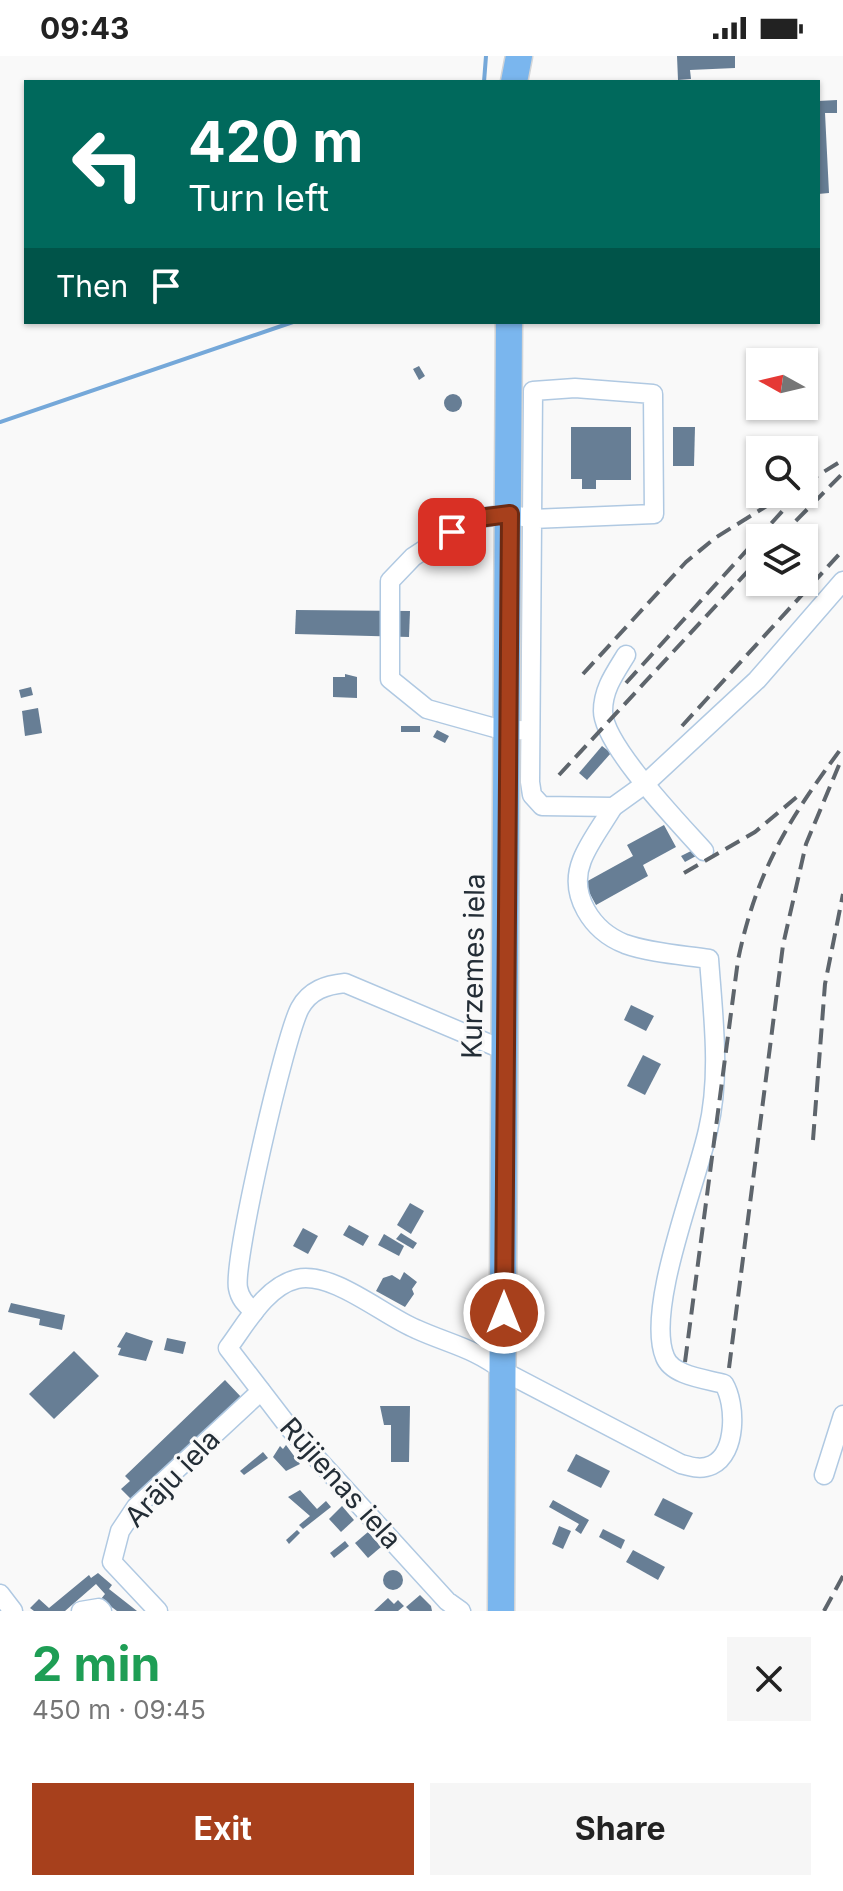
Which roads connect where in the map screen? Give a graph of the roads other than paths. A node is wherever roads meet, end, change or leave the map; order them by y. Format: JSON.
{"nodes":[{"id":1,"x":519,"y":56,"type":"edge"},
{"id":2,"x":514,"y":80,"type":"edge"},
{"id":3,"x":509,"y":324,"type":"edge"},
{"id":4,"x":521,"y":517,"type":"junction"},
{"id":5,"x":843,"y":581,"type":"edge"},
{"id":6,"x":626,"y":655,"type":"dead end"},
{"id":7,"x":519,"y":730,"type":"junction"},
{"id":8,"x":645,"y":784,"type":"junction"},
{"id":9,"x":613,"y":807,"type":"junction"},
{"id":10,"x":704,"y":851,"type":"dead end"},
{"id":11,"x":504,"y":1050,"type":"junction"},
{"id":12,"x":254,"y":1312,"type":"junction"},
{"id":13,"x":505,"y":1372,"type":"junction"},
{"id":14,"x":261,"y":1391,"type":"junction"},
{"id":15,"x":843,"y":1415,"type":"edge"},
{"id":16,"x":824,"y":1475,"type":"dead end"},
{"id":17,"x":0,"y":1594,"type":"edge"},
{"id":18,"x":13,"y":1611,"type":"edge"},
{"id":19,"x":81,"y":1611,"type":"edge"},
{"id":20,"x":102,"y":1611,"type":"edge"},
{"id":21,"x":158,"y":1611,"type":"edge"},
{"id":22,"x":461,"y":1611,"type":"edge"},
{"id":23,"x":501,"y":1611,"type":"edge"}],
"edges":[{"from":1,"to":2,"type":"highway"},
{"from":3,"to":4,"type":"highway","name":"Kurzemes iela"},
{"from":4,"to":4,"type":"street"},
{"from":4,"to":7,"type":"highway","name":"Kurzemes iela"},
{"from":4,"to":7,"type":"street"},
{"from":5,"to":8,"type":"street"},
{"from":6,"to":8,"type":"street"},
{"from":7,"to":9,"type":"street"},
{"from":7,"to":11,"type":"highway","name":"Kurzemes iela"},
{"from":8,"to":9,"type":"street"},
{"from":8,"to":10,"type":"street"},
{"from":9,"to":13,"type":"street"},
{"from":11,"to":12,"type":"street"},
{"from":11,"to":13,"type":"highway","name":"Kurzemes iela"},
{"from":12,"to":13,"type":"street"},
{"from":12,"to":14,"type":"street","name":"Rūjienas iela"},
{"from":13,"to":23,"type":"highway","name":"Kurzemes iela"},
{"from":14,"to":21,"type":"street","name":"Arāju iela"},
{"from":14,"to":22,"type":"street","name":"Rūjienas iela"},
{"from":15,"to":16,"type":"street"},
{"from":17,"to":18,"type":"street"},
{"from":19,"to":20,"type":"street"}]}
